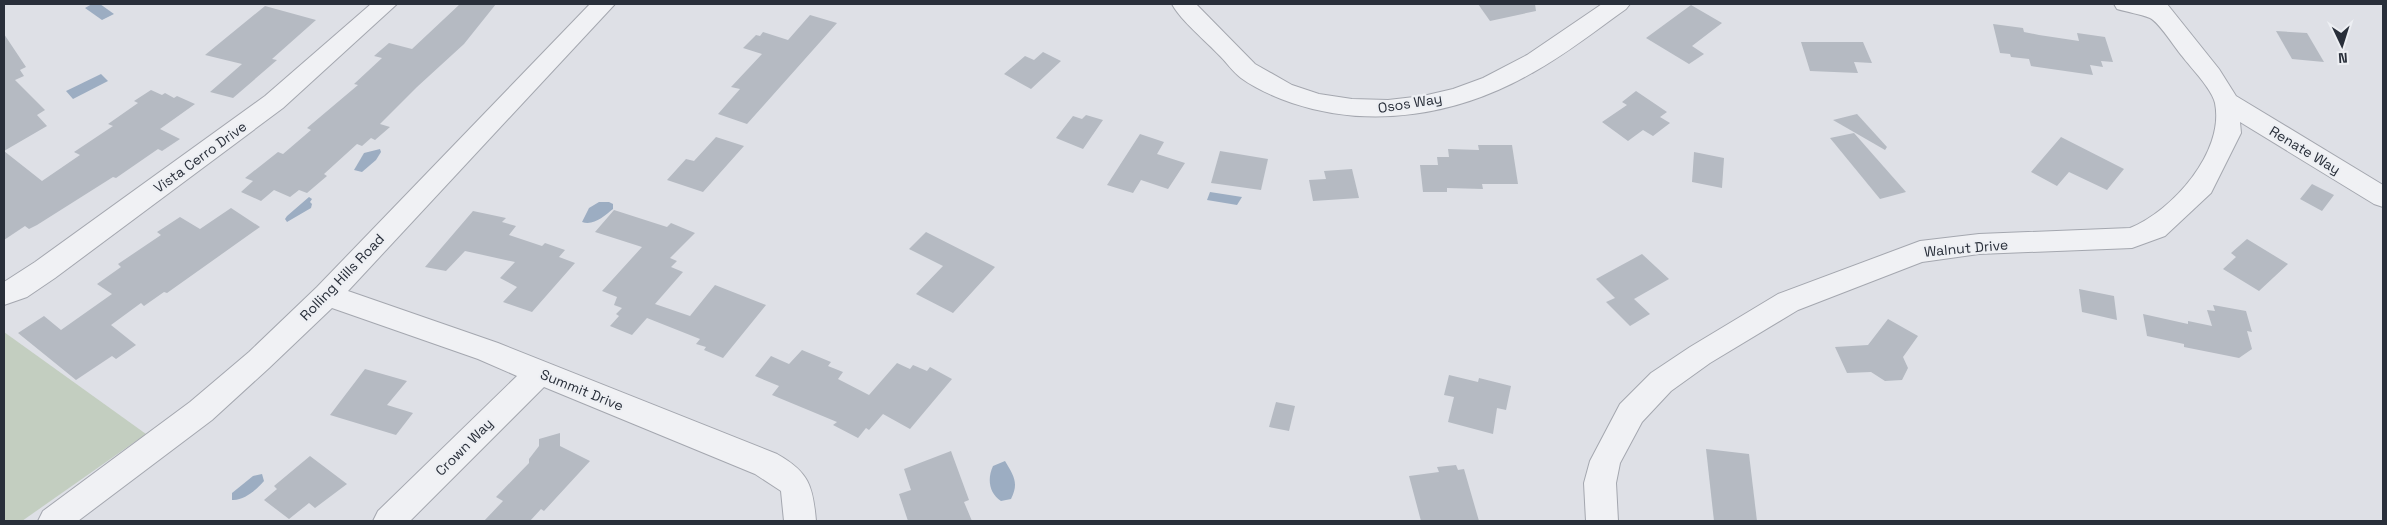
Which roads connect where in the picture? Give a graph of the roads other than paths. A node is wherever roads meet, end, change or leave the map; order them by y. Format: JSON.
{"nodes":[{"id":1,"x":385,"y":4,"type":"edge"},
{"id":2,"x":603,"y":4,"type":"edge"},
{"id":3,"x":1183,"y":4,"type":"edge"},
{"id":4,"x":1618,"y":4,"type":"edge"},
{"id":5,"x":2124,"y":4,"type":"edge"},
{"id":6,"x":2158,"y":8,"type":"edge"},
{"id":7,"x":2227,"y":102,"type":"junction"},
{"id":8,"x":2383,"y":197,"type":"edge"},
{"id":9,"x":4,"y":294,"type":"edge"},
{"id":10,"x":327,"y":294,"type":"junction"},
{"id":11,"x":539,"y":373,"type":"junction"},
{"id":12,"x":54,"y":521,"type":"edge"},
{"id":13,"x":389,"y":521,"type":"edge"},
{"id":14,"x":800,"y":521,"type":"edge"},
{"id":15,"x":1602,"y":521,"type":"edge"}],
"edges":[{"from":1,"to":9,"type":"street","name":"Vista Cerro Drive"},
{"from":2,"to":10,"type":"street","name":"Rolling Hills Road"},
{"from":3,"to":4,"type":"street","name":"Osos Way"},
{"from":5,"to":6,"type":"street"},
{"from":6,"to":7,"type":"street","name":"Walnut Drive"},
{"from":7,"to":8,"type":"street","name":"Renate Way"},
{"from":7,"to":15,"type":"street","name":"Walnut Drive"},
{"from":10,"to":11,"type":"street","name":"Summit Drive"},
{"from":10,"to":12,"type":"street","name":"Rolling Hills Road"},
{"from":11,"to":13,"type":"street","name":"Crown Way"},
{"from":11,"to":14,"type":"street","name":"Summit Drive"}]}
